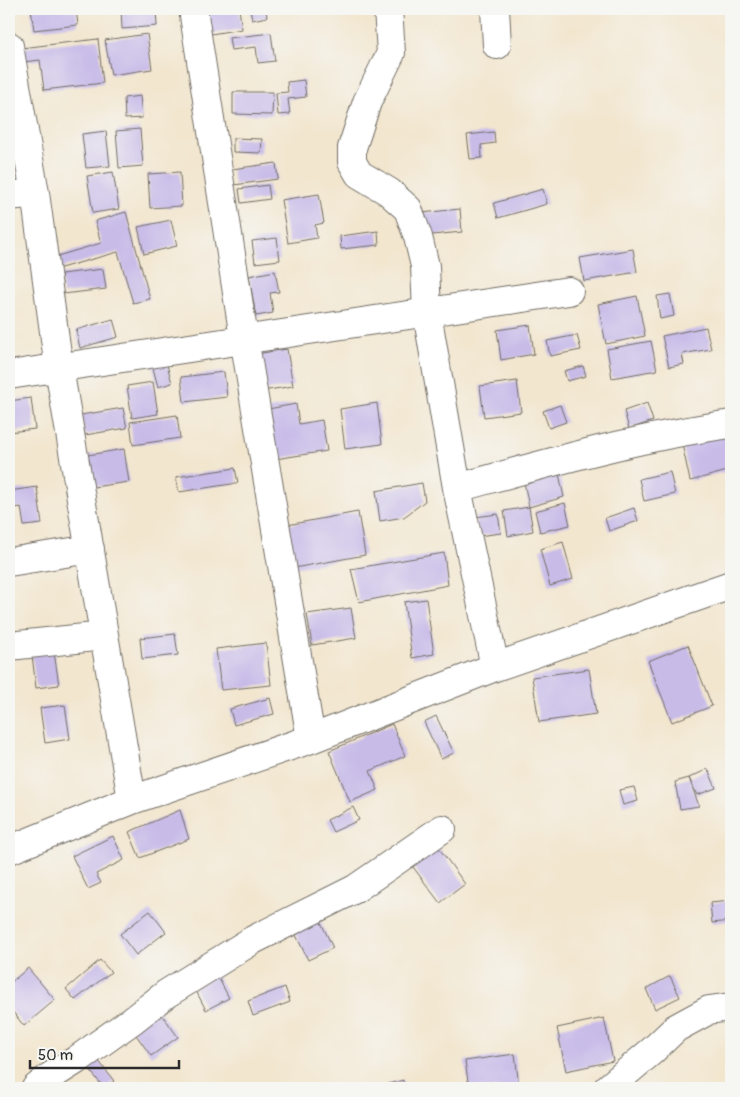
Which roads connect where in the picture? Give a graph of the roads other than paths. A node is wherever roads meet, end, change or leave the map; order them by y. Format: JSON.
{"nodes":[{"id":1,"x":193,"y":9,"type":"edge"},
{"id":2,"x":388,"y":9,"type":"edge"},
{"id":3,"x":494,"y":9,"type":"edge"},
{"id":4,"x":498,"y":45,"type":"dead end"},
{"id":5,"x":10,"y":55,"type":"edge"},
{"id":6,"x":22,"y":195,"type":"edge"},
{"id":7,"x":569,"y":291,"type":"dead end"},
{"id":8,"x":427,"y":313,"type":"junction"},
{"id":9,"x":244,"y":338,"type":"junction"},
{"id":10,"x":59,"y":368,"type":"junction"},
{"id":11,"x":9,"y":374,"type":"edge"},
{"id":12,"x":731,"y":424,"type":"edge"},
{"id":13,"x":457,"y":488,"type":"junction"},
{"id":14,"x":90,"y":549,"type":"junction"},
{"id":15,"x":9,"y":562,"type":"edge"},
{"id":16,"x":731,"y":586,"type":"edge"},
{"id":17,"x":104,"y":636,"type":"junction"},
{"id":18,"x":9,"y":646,"type":"edge"},
{"id":19,"x":496,"y":667,"type":"junction"},
{"id":20,"x":311,"y":739,"type":"junction"},
{"id":21,"x":132,"y":800,"type":"junction"},
{"id":22,"x":442,"y":829,"type":"dead end"},
{"id":23,"x":9,"y":850,"type":"edge"},
{"id":24,"x":731,"y":1007,"type":"edge"},
{"id":25,"x":36,"y":1088,"type":"edge"},
{"id":26,"x":608,"y":1088,"type":"edge"}],
"edges":[{"from":1,"to":9,"type":"street"},
{"from":2,"to":8,"type":"street"},
{"from":3,"to":4,"type":"street"},
{"from":5,"to":6,"type":"street"},
{"from":6,"to":10,"type":"street"},
{"from":7,"to":8,"type":"street"},
{"from":8,"to":9,"type":"street"},
{"from":8,"to":13,"type":"street"},
{"from":9,"to":10,"type":"street"},
{"from":9,"to":20,"type":"street"},
{"from":10,"to":11,"type":"street"},
{"from":10,"to":14,"type":"street"},
{"from":12,"to":13,"type":"street"},
{"from":13,"to":19,"type":"street"},
{"from":14,"to":15,"type":"street"},
{"from":14,"to":17,"type":"street"},
{"from":16,"to":19,"type":"street"},
{"from":17,"to":18,"type":"street"},
{"from":17,"to":21,"type":"street"},
{"from":19,"to":20,"type":"street"},
{"from":20,"to":21,"type":"street"},
{"from":21,"to":23,"type":"street"},
{"from":22,"to":25,"type":"street"},
{"from":24,"to":26,"type":"street"}]}
